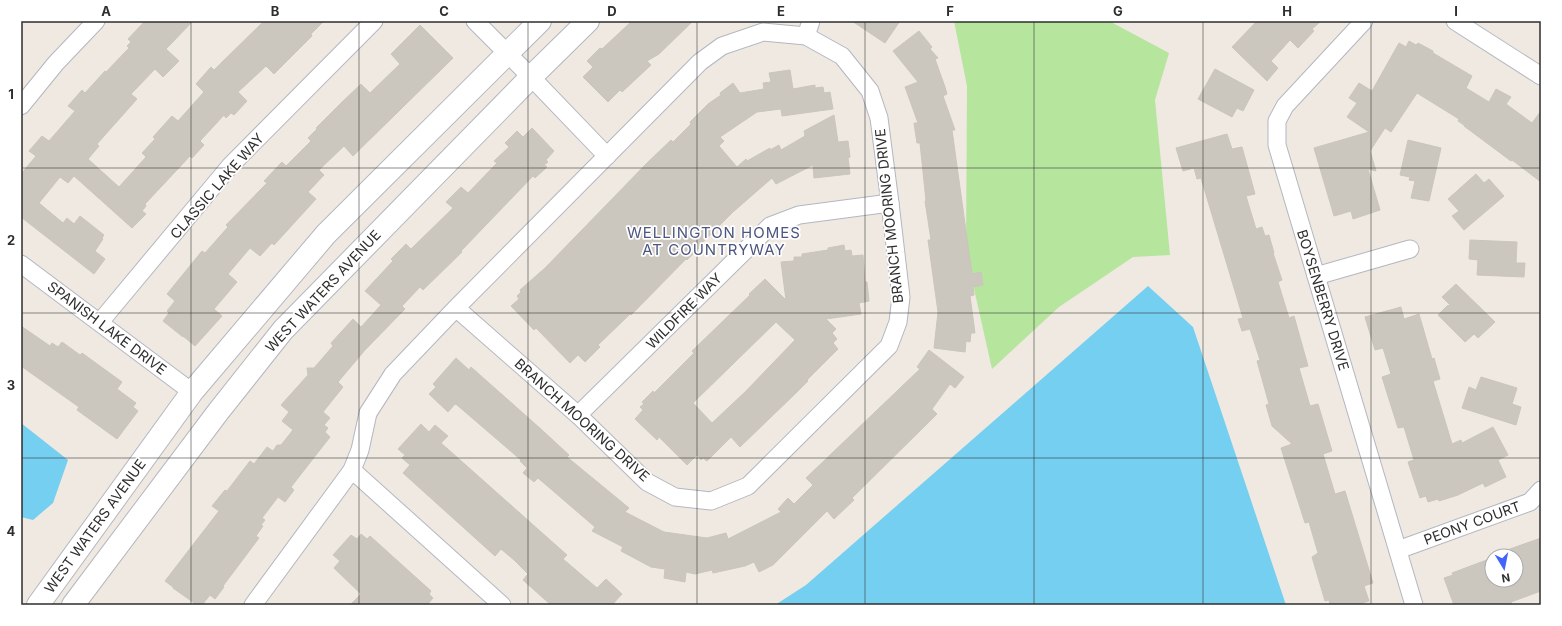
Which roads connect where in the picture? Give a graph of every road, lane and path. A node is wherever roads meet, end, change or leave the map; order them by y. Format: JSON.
{"nodes":[{"id":1,"x":96,"y":21,"type":"edge"},
{"id":2,"x":374,"y":21,"type":"edge"},
{"id":3,"x":475,"y":21,"type":"edge"},
{"id":4,"x":540,"y":21,"type":"edge"},
{"id":5,"x":588,"y":21,"type":"edge"},
{"id":6,"x":1364,"y":21,"type":"edge"},
{"id":7,"x":1455,"y":21,"type":"edge"},
{"id":8,"x":808,"y":29,"type":"edge"},
{"id":9,"x":508,"y":53,"type":"junction"},
{"id":10,"x":531,"y":76,"type":"junction"},
{"id":11,"x":1541,"y":76,"type":"edge"},
{"id":12,"x":21,"y":106,"type":"edge"},
{"id":13,"x":607,"y":156,"type":"junction"},
{"id":14,"x":890,"y":203,"type":"junction"},
{"id":15,"x":1410,"y":249,"type":"dead end"},
{"id":16,"x":21,"y":264,"type":"edge"},
{"id":17,"x":1316,"y":276,"type":"junction"},
{"id":18,"x":456,"y":308,"type":"junction"},
{"id":19,"x":100,"y":322,"type":"junction"},
{"id":20,"x":192,"y":392,"type":"junction"},
{"id":21,"x":578,"y":415,"type":"junction"},
{"id":22,"x":352,"y":470,"type":"junction"},
{"id":23,"x":1541,"y":490,"type":"edge"},
{"id":24,"x":1398,"y":550,"type":"junction"},
{"id":25,"x":38,"y":605,"type":"edge"},
{"id":26,"x":73,"y":605,"type":"edge"},
{"id":27,"x":253,"y":605,"type":"edge"},
{"id":28,"x":502,"y":605,"type":"edge"},
{"id":29,"x":1414,"y":605,"type":"edge"}],
"edges":[{"from":1,"to":12,"type":"street"},
{"from":2,"to":19,"type":"street","name":"CLASSIC LAKE WAY"},
{"from":3,"to":9,"type":"street"},
{"from":4,"to":9,"type":"street","name":"WEST WATERS AVENUE"},
{"from":5,"to":10,"type":"street","name":"WEST WATERS AVENUE"},
{"from":6,"to":17,"type":"street","name":"BOYSENBERRY DRIVE"},
{"from":7,"to":11,"type":"street"},
{"from":8,"to":13,"type":"street","name":"BRANCH MOORING DRIVE"},
{"from":8,"to":14,"type":"street","name":"BRANCH MOORING DRIVE"},
{"from":9,"to":10,"type":"street"},
{"from":9,"to":20,"type":"street","name":"WEST WATERS AVENUE"},
{"from":10,"to":13,"type":"street"},
{"from":10,"to":26,"type":"street","name":"WEST WATERS AVENUE"},
{"from":13,"to":18,"type":"street","name":"BRANCH MOORING DRIVE"},
{"from":14,"to":21,"type":"street","name":"WILDFIRE WAY"},
{"from":14,"to":21,"type":"street","name":"BRANCH MOORING DRIVE"},
{"from":15,"to":17,"type":"street"},
{"from":16,"to":19,"type":"street","name":"SPANISH LAKE DRIVE"},
{"from":17,"to":24,"type":"street","name":"BOYSENBERRY DRIVE"},
{"from":18,"to":21,"type":"street","name":"BRANCH MOORING DRIVE"},
{"from":18,"to":22,"type":"street","name":"BRANCH MOORING DRIVE"},
{"from":19,"to":20,"type":"street","name":"SPANISH LAKE DRIVE"},
{"from":20,"to":25,"type":"street","name":"WEST WATERS AVENUE"},
{"from":22,"to":27,"type":"street","name":"BRANCH MOORING DRIVE"},
{"from":22,"to":28,"type":"street"},
{"from":23,"to":24,"type":"street","name":"PEONY COURT"},
{"from":24,"to":29,"type":"street","name":"BOYSENBERRY DRIVE"}]}
